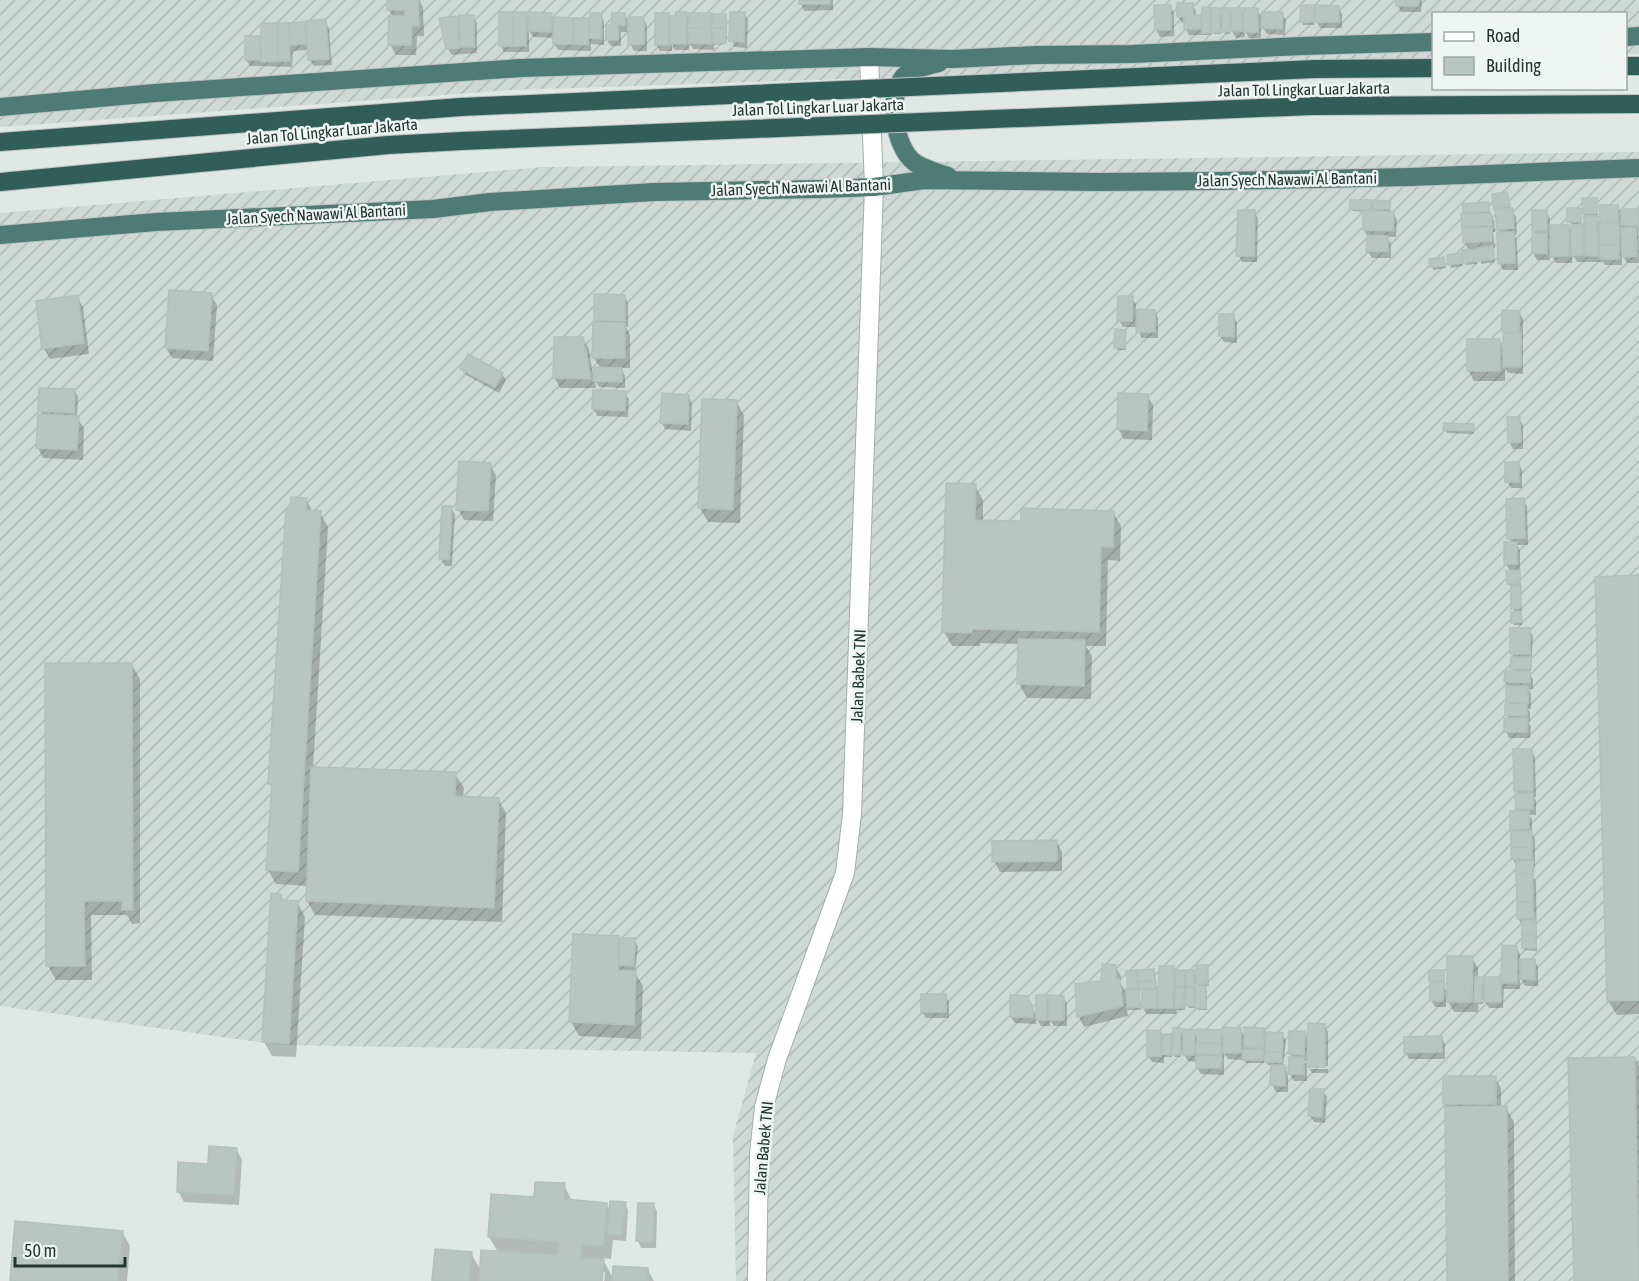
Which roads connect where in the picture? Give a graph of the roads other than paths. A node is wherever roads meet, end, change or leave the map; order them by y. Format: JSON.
{"nodes":[{"id":1,"x":1432,"y":42,"type":"edge"},
{"id":2,"x":869,"y":57,"type":"junction"},
{"id":3,"x":952,"y":58,"type":"junction"},
{"id":4,"x":1432,"y":68,"type":"edge"},
{"id":5,"x":1639,"y":104,"type":"edge"},
{"id":6,"x":0,"y":107,"type":"edge"},
{"id":7,"x":0,"y":142,"type":"edge"},
{"id":8,"x":1639,"y":168,"type":"edge"},
{"id":9,"x":958,"y":180,"type":"junction"},
{"id":10,"x":0,"y":182,"type":"edge"},
{"id":11,"x":874,"y":187,"type":"junction"},
{"id":12,"x":0,"y":235,"type":"edge"},
{"id":13,"x":757,"y":1281,"type":"edge"}],
"edges":[{"from":1,"to":3,"type":"highway"},
{"from":2,"to":3,"type":"highway"},
{"from":2,"to":6,"type":"highway"},
{"from":2,"to":11,"type":"street","name":"Jalan Babek TNI"},
{"from":3,"to":9,"type":"highway"},
{"from":4,"to":7,"type":"highway","name":"Jalan Tol Lingkar Luar Jakarta","bridge":true},
{"from":5,"to":10,"type":"highway","name":"Jalan Tol Lingkar Luar Jakarta","bridge":true},
{"from":8,"to":9,"type":"highway","name":"Jalan Syech Nawawi Al Bantani"},
{"from":9,"to":11,"type":"highway","name":"Jalan Syech Nawawi Al Bantani"},
{"from":11,"to":12,"type":"highway","name":"Jalan Syech Nawawi Al Bantani"},
{"from":11,"to":13,"type":"street","name":"Jalan Babek TNI"}]}
